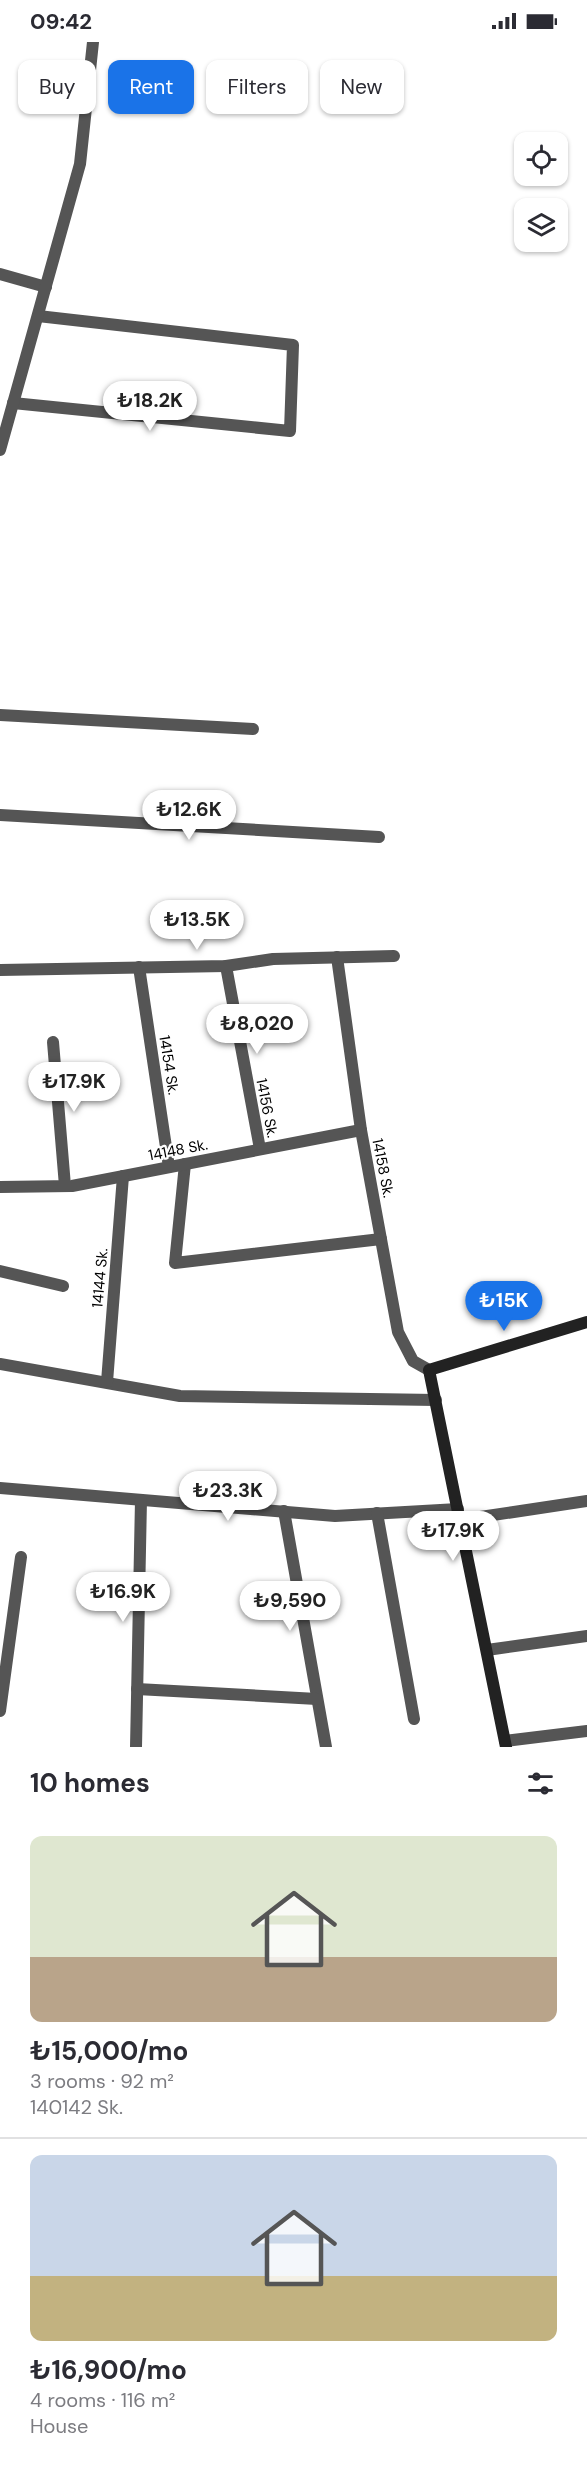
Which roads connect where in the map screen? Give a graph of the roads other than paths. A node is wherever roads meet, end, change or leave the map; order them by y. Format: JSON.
{"nodes":[{"id":1,"x":93,"y":42,"type":"edge"},
{"id":2,"x":0,"y":274,"type":"edge"},
{"id":3,"x":46,"y":287,"type":"junction"},
{"id":4,"x":38,"y":316,"type":"junction"},
{"id":5,"x":13,"y":403,"type":"junction"},
{"id":6,"x":0,"y":450,"type":"edge"},
{"id":7,"x":0,"y":715,"type":"edge"},
{"id":8,"x":253,"y":729,"type":"dead end"},
{"id":9,"x":0,"y":815,"type":"edge"},
{"id":10,"x":380,"y":837,"type":"dead end"},
{"id":11,"x":394,"y":956,"type":"dead end"},
{"id":12,"x":337,"y":957,"type":"junction"},
{"id":13,"x":226,"y":966,"type":"junction"},
{"id":14,"x":139,"y":967,"type":"junction"},
{"id":15,"x":0,"y":970,"type":"edge"},
{"id":16,"x":53,"y":1042,"type":"dead end"},
{"id":17,"x":361,"y":1130,"type":"junction"},
{"id":18,"x":260,"y":1149,"type":"junction"},
{"id":19,"x":185,"y":1164,"type":"junction"},
{"id":20,"x":169,"y":1167,"type":"junction"},
{"id":21,"x":123,"y":1176,"type":"junction"},
{"id":22,"x":65,"y":1186,"type":"junction"},
{"id":23,"x":0,"y":1187,"type":"edge"},
{"id":24,"x":381,"y":1239,"type":"junction"},
{"id":25,"x":0,"y":1271,"type":"edge"},
{"id":26,"x":63,"y":1286,"type":"dead end"},
{"id":27,"x":587,"y":1322,"type":"edge"},
{"id":28,"x":0,"y":1364,"type":"edge"},
{"id":29,"x":429,"y":1370,"type":"junction"},
{"id":30,"x":107,"y":1382,"type":"junction"},
{"id":31,"x":436,"y":1400,"type":"junction"},
{"id":32,"x":0,"y":1488,"type":"edge"},
{"id":33,"x":141,"y":1500,"type":"junction"},
{"id":34,"x":587,"y":1501,"type":"edge"},
{"id":35,"x":284,"y":1511,"type":"junction"},
{"id":36,"x":377,"y":1513,"type":"junction"},
{"id":37,"x":459,"y":1514,"type":"junction"},
{"id":38,"x":21,"y":1557,"type":"dead end"},
{"id":39,"x":587,"y":1636,"type":"edge"},
{"id":40,"x":487,"y":1650,"type":"junction"},
{"id":41,"x":137,"y":1689,"type":"junction"},
{"id":42,"x":317,"y":1699,"type":"junction"},
{"id":43,"x":0,"y":1711,"type":"edge"},
{"id":44,"x":414,"y":1719,"type":"dead end"},
{"id":45,"x":587,"y":1731,"type":"edge"},
{"id":46,"x":506,"y":1744,"type":"edge"},
{"id":47,"x":136,"y":1747,"type":"edge"},
{"id":48,"x":326,"y":1747,"type":"edge"}],
"edges":[{"from":1,"to":3,"type":"street"},
{"from":2,"to":3,"type":"street"},
{"from":3,"to":4,"type":"street"},
{"from":4,"to":5,"type":"street"},
{"from":4,"to":5,"type":"street"},
{"from":5,"to":6,"type":"street"},
{"from":7,"to":8,"type":"street"},
{"from":9,"to":10,"type":"street"},
{"from":11,"to":12,"type":"street"},
{"from":12,"to":13,"type":"street"},
{"from":12,"to":17,"type":"street","name":"14158 Sk."},
{"from":13,"to":14,"type":"street"},
{"from":13,"to":18,"type":"street","name":"14156 Sk."},
{"from":14,"to":15,"type":"street"},
{"from":14,"to":20,"type":"street","name":"14154 Sk."},
{"from":16,"to":22,"type":"street"},
{"from":17,"to":18,"type":"street","name":"14148 Sk."},
{"from":17,"to":24,"type":"street","name":"14158 Sk."},
{"from":18,"to":19,"type":"street","name":"14148 Sk."},
{"from":19,"to":20,"type":"street","name":"14148 Sk."},
{"from":19,"to":24,"type":"street"},
{"from":20,"to":21,"type":"street","name":"14148 Sk."},
{"from":21,"to":22,"type":"street","name":"14148 Sk."},
{"from":21,"to":30,"type":"street","name":"14144 Sk."},
{"from":22,"to":23,"type":"street","name":"14148 Sk."},
{"from":24,"to":29,"type":"street","name":"14158 Sk."},
{"from":25,"to":26,"type":"street"},
{"from":27,"to":29,"type":"main road"},
{"from":28,"to":30,"type":"street"},
{"from":29,"to":31,"type":"main road"},
{"from":30,"to":31,"type":"street"},
{"from":31,"to":37,"type":"main road"},
{"from":32,"to":33,"type":"street"},
{"from":33,"to":35,"type":"street"},
{"from":33,"to":41,"type":"street"},
{"from":34,"to":37,"type":"street"},
{"from":35,"to":36,"type":"street"},
{"from":35,"to":42,"type":"street"},
{"from":36,"to":37,"type":"street"},
{"from":36,"to":44,"type":"street"},
{"from":37,"to":40,"type":"main road"},
{"from":38,"to":43,"type":"street"},
{"from":39,"to":40,"type":"street"},
{"from":40,"to":46,"type":"main road"},
{"from":41,"to":42,"type":"street"},
{"from":41,"to":47,"type":"street"},
{"from":42,"to":48,"type":"street"},
{"from":45,"to":46,"type":"street"}]}
